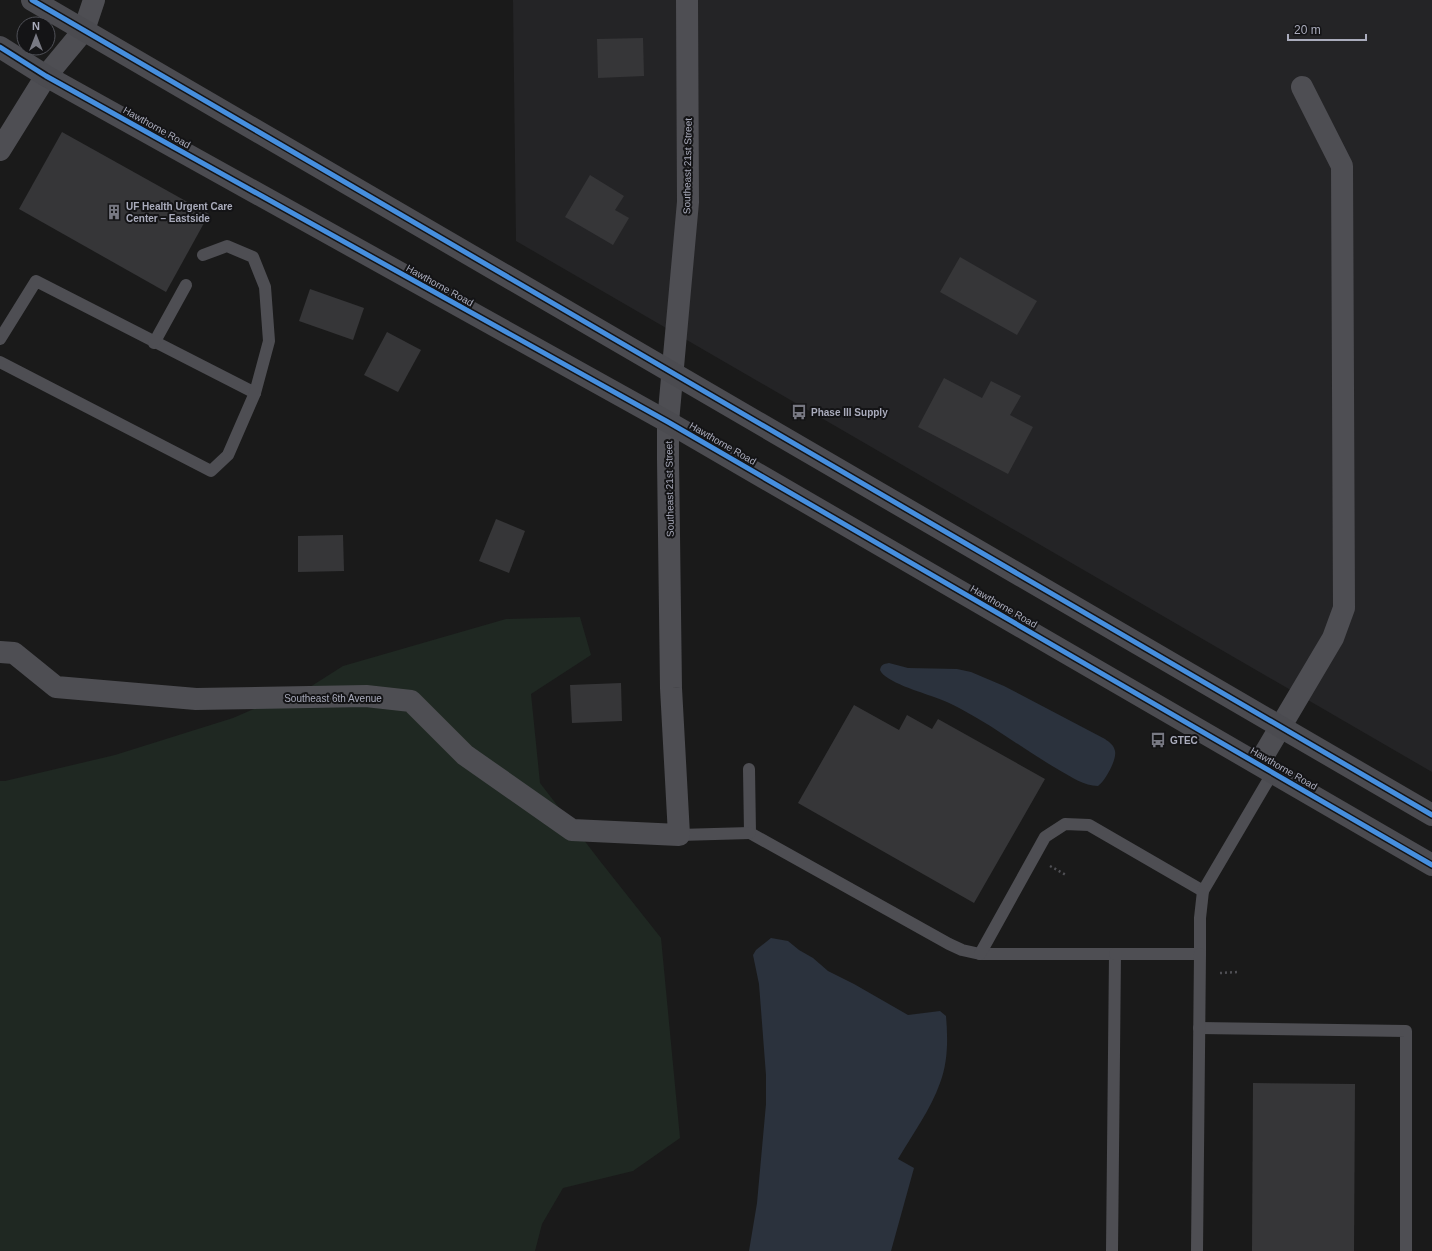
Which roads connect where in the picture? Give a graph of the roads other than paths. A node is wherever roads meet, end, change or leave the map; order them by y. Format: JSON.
{"nodes":[{"id":1,"x":32,"y":0,"type":"edge"},
{"id":2,"x":94,"y":0,"type":"edge"},
{"id":3,"x":687,"y":0,"type":"edge"},
{"id":4,"x":84,"y":30,"type":"junction"},
{"id":5,"x":0,"y":47,"type":"edge"},
{"id":6,"x":46,"y":76,"type":"junction"},
{"id":7,"x":1302,"y":87,"type":"dead end"},
{"id":8,"x":0,"y":150,"type":"edge"},
{"id":9,"x":202,"y":254,"type":"dead end"},
{"id":10,"x":186,"y":286,"type":"dead end"},
{"id":11,"x":0,"y":339,"type":"edge"},
{"id":12,"x":154,"y":343,"type":"junction"},
{"id":13,"x":0,"y":362,"type":"edge"},
{"id":14,"x":673,"y":373,"type":"junction"},
{"id":15,"x":255,"y":394,"type":"junction"},
{"id":16,"x":668,"y":422,"type":"junction"},
{"id":17,"x":0,"y":652,"type":"edge"},
{"id":18,"x":1280,"y":726,"type":"junction"},
{"id":19,"x":1266,"y":768,"type":"junction"},
{"id":20,"x":749,"y":769,"type":"dead end"},
{"id":21,"x":1432,"y":815,"type":"edge"},
{"id":22,"x":750,"y":833,"type":"junction"},
{"id":23,"x":679,"y":835,"type":"junction"},
{"id":24,"x":1432,"y":865,"type":"edge"},
{"id":25,"x":1203,"y":891,"type":"junction"},
{"id":26,"x":980,"y":954,"type":"junction"},
{"id":27,"x":1115,"y":954,"type":"junction"},
{"id":28,"x":1200,"y":954,"type":"junction"},
{"id":29,"x":1199,"y":1028,"type":"junction"},
{"id":30,"x":1112,"y":1251,"type":"edge"},
{"id":31,"x":1197,"y":1251,"type":"edge"},
{"id":32,"x":1406,"y":1251,"type":"edge"}],
"edges":[{"from":1,"to":4,"type":"highway"},
{"from":2,"to":4,"type":"street"},
{"from":3,"to":14,"type":"street","name":"Southeast 21st Street"},
{"from":4,"to":6,"type":"street"},
{"from":4,"to":14,"type":"highway"},
{"from":5,"to":6,"type":"highway","name":"Hawthorne Road"},
{"from":6,"to":8,"type":"street"},
{"from":6,"to":16,"type":"highway","name":"Hawthorne Road"},
{"from":7,"to":18,"type":"street"},
{"from":9,"to":15,"type":"lane"},
{"from":10,"to":12,"type":"lane"},
{"from":11,"to":12,"type":"lane"},
{"from":12,"to":15,"type":"lane"},
{"from":13,"to":15,"type":"lane"},
{"from":14,"to":16,"type":"street","name":"Southeast 21st Street"},
{"from":14,"to":18,"type":"highway"},
{"from":16,"to":19,"type":"highway","name":"Hawthorne Road"},
{"from":16,"to":23,"type":"street","name":"Southeast 21st Street"},
{"from":17,"to":23,"type":"street","name":"Southeast 6th Avenue"},
{"from":18,"to":19,"type":"street"},
{"from":18,"to":21,"type":"highway"},
{"from":19,"to":24,"type":"highway","name":"Hawthorne Road"},
{"from":19,"to":25,"type":"lane"},
{"from":20,"to":22,"type":"lane"},
{"from":22,"to":23,"type":"lane"},
{"from":22,"to":26,"type":"lane"},
{"from":25,"to":26,"type":"lane"},
{"from":25,"to":28,"type":"lane"},
{"from":26,"to":27,"type":"lane"},
{"from":27,"to":28,"type":"lane"},
{"from":27,"to":30,"type":"lane"},
{"from":28,"to":29,"type":"lane"},
{"from":29,"to":31,"type":"lane"},
{"from":29,"to":32,"type":"lane"}]}
